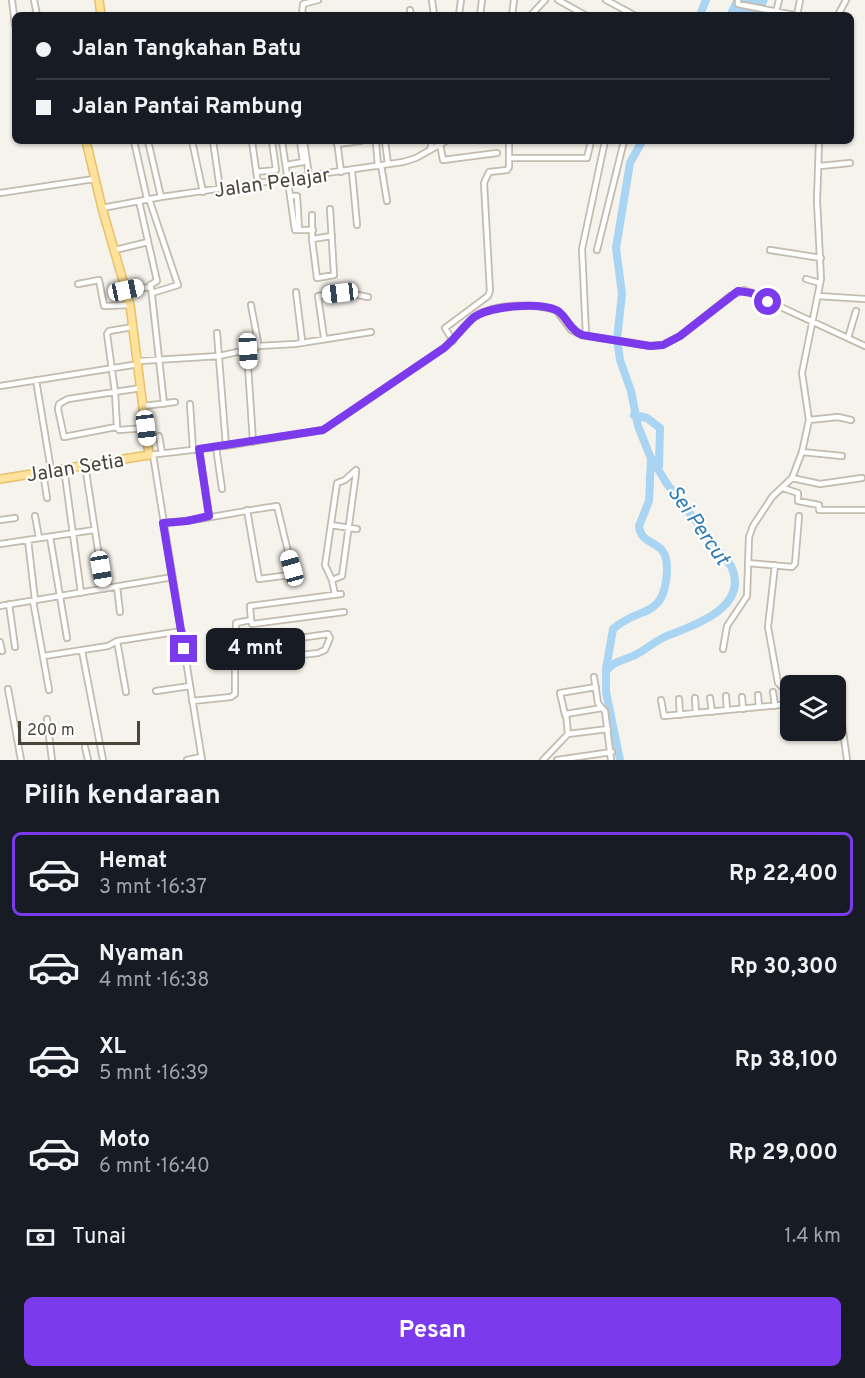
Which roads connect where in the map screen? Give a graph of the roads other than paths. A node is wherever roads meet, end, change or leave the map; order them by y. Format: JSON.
{"nodes":[{"id":1,"x":318,"y":0,"type":"edge"},
{"id":2,"x":545,"y":0,"type":"edge"},
{"id":3,"x":558,"y":0,"type":"edge"},
{"id":4,"x":606,"y":0,"type":"edge"},
{"id":5,"x":738,"y":0,"type":"edge"},
{"id":6,"x":758,"y":0,"type":"edge"},
{"id":7,"x":779,"y":0,"type":"edge"},
{"id":8,"x":757,"y":8,"type":"junction"},
{"id":9,"x":302,"y":12,"type":"edge"},
{"id":10,"x":534,"y":12,"type":"edge"},
{"id":11,"x":580,"y":12,"type":"edge"},
{"id":12,"x":628,"y":12,"type":"edge"},
{"id":13,"x":776,"y":12,"type":"joint"},
{"id":14,"x":87,"y":144,"type":"edge"},
{"id":15,"x":135,"y":144,"type":"edge"},
{"id":16,"x":149,"y":144,"type":"edge"},
{"id":17,"x":193,"y":144,"type":"edge"},
{"id":18,"x":213,"y":144,"type":"edge"},
{"id":19,"x":252,"y":144,"type":"edge"},
{"id":20,"x":272,"y":144,"type":"edge"},
{"id":21,"x":282,"y":144,"type":"edge"},
{"id":22,"x":302,"y":144,"type":"edge"},
{"id":23,"x":303,"y":144,"type":"edge"},
{"id":24,"x":337,"y":144,"type":"edge"},
{"id":25,"x":376,"y":144,"type":"edge"},
{"id":26,"x":385,"y":144,"type":"edge"},
{"id":27,"x":431,"y":144,"type":"edge"},
{"id":28,"x":440,"y":144,"type":"edge"},
{"id":29,"x":443,"y":144,"type":"edge"},
{"id":30,"x":509,"y":144,"type":"edge"},
{"id":31,"x":590,"y":144,"type":"edge"},
{"id":32,"x":604,"y":144,"type":"edge"},
{"id":33,"x":623,"y":144,"type":"edge"},
{"id":34,"x":819,"y":144,"type":"edge"},
{"id":35,"x":430,"y":150,"type":"junction"},
{"id":36,"x":497,"y":153,"type":"dead end"},
{"id":37,"x":509,"y":158,"type":"junction"},
{"id":38,"x":850,"y":163,"type":"dead end"},
{"id":39,"x":388,"y":164,"type":"junction"},
{"id":40,"x":286,"y":165,"type":"junction"},
{"id":41,"x":380,"y":166,"type":"junction"},
{"id":42,"x":820,"y":166,"type":"junction"},
{"id":43,"x":352,"y":171,"type":"junction"},
{"id":44,"x":256,"y":172,"type":"junction"},
{"id":45,"x":341,"y":172,"type":"junction"},
{"id":46,"x":309,"y":177,"type":"junction"},
{"id":47,"x":94,"y":179,"type":"junction"},
{"id":48,"x":288,"y":180,"type":"junction"},
{"id":49,"x":258,"y":184,"type":"junction"},
{"id":50,"x":220,"y":189,"type":"junction"},
{"id":51,"x":203,"y":192,"type":"junction"},
{"id":52,"x":0,"y":193,"type":"edge"},
{"id":53,"x":161,"y":196,"type":"junction"},
{"id":54,"x":148,"y":199,"type":"junction"},
{"id":55,"x":139,"y":201,"type":"junction"},
{"id":56,"x":387,"y":201,"type":"dead end"},
{"id":57,"x":102,"y":208,"type":"junction"},
{"id":58,"x":330,"y":209,"type":"dead end"},
{"id":59,"x":312,"y":215,"type":"dead end"},
{"id":60,"x":357,"y":225,"type":"dead end"},
{"id":61,"x":313,"y":230,"type":"junction"},
{"id":62,"x":332,"y":236,"type":"junction"},
{"id":63,"x":312,"y":239,"type":"junction"},
{"id":64,"x":148,"y":242,"type":"junction"},
{"id":65,"x":115,"y":250,"type":"junction"},
{"id":66,"x":597,"y":250,"type":"dead end"},
{"id":67,"x":770,"y":250,"type":"dead end"},
{"id":68,"x":821,"y":258,"type":"junction"},
{"id":69,"x":806,"y":279,"type":"dead end"},
{"id":70,"x":820,"y":283,"type":"junction"},
{"id":71,"x":78,"y":284,"type":"dead end"},
{"id":72,"x":150,"y":285,"type":"junction"},
{"id":73,"x":126,"y":290,"type":"junction"},
{"id":74,"x":296,"y":292,"type":"dead end"},
{"id":75,"x":152,"y":293,"type":"junction"},
{"id":76,"x":818,"y":296,"type":"junction"},
{"id":77,"x":368,"y":297,"type":"dead end"},
{"id":78,"x":865,"y":299,"type":"edge"},
{"id":79,"x":130,"y":305,"type":"junction"},
{"id":80,"x":251,"y":305,"type":"dead end"},
{"id":81,"x":856,"y":311,"type":"dead end"},
{"id":82,"x":812,"y":321,"type":"junction"},
{"id":83,"x":133,"y":327,"type":"junction"},
{"id":84,"x":371,"y":332,"type":"dead end"},
{"id":85,"x":218,"y":333,"type":"dead end"},
{"id":86,"x":586,"y":336,"type":"junction"},
{"id":87,"x":324,"y":338,"type":"junction"},
{"id":88,"x":848,"y":338,"type":"junction"},
{"id":89,"x":302,"y":341,"type":"junction"},
{"id":90,"x":453,"y":341,"type":"junction"},
{"id":91,"x":258,"y":346,"type":"junction"},
{"id":92,"x":865,"y":346,"type":"edge"},
{"id":93,"x":248,"y":351,"type":"junction"},
{"id":94,"x":219,"y":356,"type":"junction"},
{"id":95,"x":160,"y":358,"type":"junction"},
{"id":96,"x":139,"y":363,"type":"junction"},
{"id":97,"x":112,"y":369,"type":"junction"},
{"id":98,"x":36,"y":380,"type":"junction"},
{"id":99,"x":0,"y":386,"type":"edge"},
{"id":100,"x":141,"y":388,"type":"junction"},
{"id":101,"x":115,"y":392,"type":"junction"},
{"id":102,"x":176,"y":402,"type":"dead end"},
{"id":103,"x":164,"y":404,"type":"junction"},
{"id":104,"x":190,"y":404,"type":"dead end"},
{"id":105,"x":144,"y":406,"type":"junction"},
{"id":106,"x":808,"y":420,"type":"junction"},
{"id":107,"x":851,"y":420,"type":"dead end"},
{"id":108,"x":117,"y":427,"type":"junction"},
{"id":109,"x":146,"y":428,"type":"junction"},
{"id":110,"x":159,"y":435,"type":"dead end"},
{"id":111,"x":253,"y":442,"type":"junction"},
{"id":112,"x":226,"y":446,"type":"junction"},
{"id":113,"x":216,"y":447,"type":"junction"},
{"id":114,"x":196,"y":450,"type":"junction"},
{"id":115,"x":802,"y":452,"type":"junction"},
{"id":116,"x":162,"y":453,"type":"junction"},
{"id":117,"x":151,"y":455,"type":"junction"},
{"id":118,"x":842,"y":456,"type":"dead end"},
{"id":119,"x":85,"y":465,"type":"junction"},
{"id":120,"x":64,"y":468,"type":"junction"},
{"id":121,"x":47,"y":471,"type":"junction"},
{"id":122,"x":792,"y":477,"type":"junction"},
{"id":123,"x":862,"y":478,"type":"dead end"},
{"id":124,"x":0,"y":479,"type":"edge"},
{"id":125,"x":783,"y":488,"type":"junction"},
{"id":126,"x":222,"y":489,"type":"dead end"},
{"id":127,"x":47,"y":498,"type":"dead end"},
{"id":128,"x":247,"y":510,"type":"junction"},
{"id":129,"x":865,"y":510,"type":"edge"},
{"id":130,"x":35,"y":516,"type":"dead end"},
{"id":131,"x":209,"y":516,"type":"junction"},
{"id":132,"x":799,"y":516,"type":"dead end"},
{"id":133,"x":15,"y":518,"type":"dead end"},
{"id":134,"x":0,"y":520,"type":"edge"},
{"id":135,"x":163,"y":523,"type":"junction"},
{"id":136,"x":331,"y":525,"type":"junction"},
{"id":137,"x":349,"y":528,"type":"junction"},
{"id":138,"x":357,"y":529,"type":"dead end"},
{"id":139,"x":94,"y":530,"type":"junction"},
{"id":140,"x":74,"y":533,"type":"junction"},
{"id":141,"x":50,"y":537,"type":"junction"},
{"id":142,"x":39,"y":538,"type":"junction"},
{"id":143,"x":28,"y":540,"type":"junction"},
{"id":144,"x":0,"y":544,"type":"edge"},
{"id":145,"x":748,"y":563,"type":"junction"},
{"id":146,"x":775,"y":565,"type":"junction"},
{"id":147,"x":173,"y":577,"type":"junction"},
{"id":148,"x":332,"y":580,"type":"junction"},
{"id":149,"x":117,"y":587,"type":"junction"},
{"id":150,"x":104,"y":589,"type":"junction"},
{"id":151,"x":81,"y":593,"type":"junction"},
{"id":152,"x":341,"y":594,"type":"dead end"},
{"id":153,"x":334,"y":595,"type":"junction"},
{"id":154,"x":60,"y":596,"type":"junction"},
{"id":155,"x":34,"y":600,"type":"junction"},
{"id":156,"x":9,"y":604,"type":"junction"},
{"id":157,"x":0,"y":606,"type":"edge"},
{"id":158,"x":120,"y":612,"type":"dead end"},
{"id":159,"x":344,"y":612,"type":"dead end"},
{"id":160,"x":251,"y":620,"type":"junction"},
{"id":161,"x":182,"y":631,"type":"junction"},
{"id":162,"x":67,"y":638,"type":"dead end"},
{"id":163,"x":117,"y":641,"type":"junction"},
{"id":164,"x":0,"y":642,"type":"edge"},
{"id":165,"x":251,"y":645,"type":"junction"},
{"id":166,"x":15,"y":647,"type":"dead end"},
{"id":167,"x":723,"y":649,"type":"dead end"},
{"id":168,"x":2,"y":651,"type":"dead end"},
{"id":169,"x":82,"y":651,"type":"junction"},
{"id":170,"x":44,"y":656,"type":"junction"},
{"id":171,"x":235,"y":656,"type":"junction"},
{"id":172,"x":594,"y":677,"type":"dead end"},
{"id":173,"x":780,"y":685,"type":"edge"},
{"id":174,"x":190,"y":686,"type":"junction"},
{"id":175,"x":596,"y":687,"type":"junction"},
{"id":176,"x":8,"y":689,"type":"dead end"},
{"id":177,"x":49,"y":690,"type":"dead end"},
{"id":178,"x":126,"y":692,"type":"dead end"},
{"id":179,"x":156,"y":692,"type":"dead end"},
{"id":180,"x":773,"y":692,"type":"dead end"},
{"id":181,"x":758,"y":695,"type":"dead end"},
{"id":182,"x":726,"y":696,"type":"dead end"},
{"id":183,"x":742,"y":697,"type":"dead end"},
{"id":184,"x":695,"y":698,"type":"dead end"},
{"id":185,"x":710,"y":698,"type":"dead end"},
{"id":186,"x":679,"y":699,"type":"dead end"},
{"id":187,"x":661,"y":700,"type":"dead end"},
{"id":188,"x":192,"y":702,"type":"junction"},
{"id":189,"x":780,"y":705,"type":"edge"},
{"id":190,"x":776,"y":706,"type":"junction"},
{"id":191,"x":759,"y":707,"type":"junction"},
{"id":192,"x":602,"y":708,"type":"junction"},
{"id":193,"x":743,"y":709,"type":"junction"},
{"id":194,"x":728,"y":710,"type":"junction"},
{"id":195,"x":712,"y":712,"type":"junction"},
{"id":196,"x":696,"y":713,"type":"junction"},
{"id":197,"x":565,"y":715,"type":"junction"},
{"id":198,"x":680,"y":715,"type":"junction"},
{"id":199,"x":47,"y":719,"type":"dead end"},
{"id":200,"x":608,"y":729,"type":"junction"},
{"id":201,"x":568,"y":734,"type":"junction"},
{"id":202,"x":844,"y":741,"type":"edge"},
{"id":203,"x":85,"y":747,"type":"dead end"},
{"id":204,"x":612,"y":752,"type":"junction"},
{"id":205,"x":202,"y":759,"type":"edge"},
{"id":206,"x":21,"y":760,"type":"edge"},
{"id":207,"x":52,"y":760,"type":"edge"},
{"id":208,"x":88,"y":760,"type":"edge"},
{"id":209,"x":103,"y":760,"type":"edge"},
{"id":210,"x":187,"y":760,"type":"edge"},
{"id":211,"x":543,"y":760,"type":"edge"},
{"id":212,"x":557,"y":760,"type":"edge"},
{"id":213,"x":611,"y":760,"type":"edge"},
{"id":214,"x":847,"y":760,"type":"edge"}],
"edges":[{"from":1,"to":9,"type":"street"},
{"from":2,"to":10,"type":"street"},
{"from":3,"to":11,"type":"street"},
{"from":4,"to":12,"type":"street"},
{"from":5,"to":8,"type":"street"},
{"from":6,"to":8,"type":"street"},
{"from":7,"to":13,"type":"street"},
{"from":8,"to":13,"type":"street"},
{"from":14,"to":47,"type":"main road"},
{"from":15,"to":54,"type":"street"},
{"from":16,"to":53,"type":"street"},
{"from":17,"to":51,"type":"street"},
{"from":18,"to":50,"type":"street"},
{"from":19,"to":44,"type":"street"},
{"from":20,"to":44,"type":"street"},
{"from":21,"to":40,"type":"street"},
{"from":22,"to":40,"type":"street"},
{"from":23,"to":46,"type":"street"},
{"from":24,"to":45,"type":"street"},
{"from":25,"to":41,"type":"street"},
{"from":26,"to":39,"type":"street"},
{"from":27,"to":35,"type":"street"},
{"from":28,"to":35,"type":"street","name":"Jalan Pelajar"},
{"from":29,"to":36,"type":"street"},
{"from":30,"to":37,"type":"street"},
{"from":31,"to":37,"type":"street"},
{"from":32,"to":86,"type":"street"},
{"from":33,"to":66,"type":"street"},
{"from":34,"to":42,"type":"street"},
{"from":35,"to":39,"type":"street","name":"Jalan Pelajar"},
{"from":37,"to":90,"type":"street"},
{"from":38,"to":42,"type":"street"},
{"from":39,"to":41,"type":"street","name":"Jalan Pelajar"},
{"from":40,"to":48,"type":"street"},
{"from":41,"to":43,"type":"street","name":"Jalan Pelajar"},
{"from":41,"to":56,"type":"street"},
{"from":42,"to":68,"type":"street"},
{"from":43,"to":45,"type":"street","name":"Jalan Pelajar"},
{"from":43,"to":60,"type":"street"},
{"from":44,"to":49,"type":"street"},
{"from":45,"to":46,"type":"street","name":"Jalan Pelajar"},
{"from":46,"to":48,"type":"street","name":"Jalan Pelajar"},
{"from":47,"to":52,"type":"street"},
{"from":47,"to":57,"type":"main road"},
{"from":48,"to":49,"type":"street","name":"Jalan Pelajar"},
{"from":48,"to":61,"type":"street"},
{"from":49,"to":50,"type":"street","name":"Jalan Pelajar"},
{"from":50,"to":51,"type":"street","name":"Jalan Pelajar"},
{"from":51,"to":53,"type":"street","name":"Jalan Pelajar"},
{"from":53,"to":54,"type":"street","name":"Jalan Pelajar"},
{"from":54,"to":55,"type":"street","name":"Jalan Pelajar"},
{"from":54,"to":75,"type":"street"},
{"from":55,"to":57,"type":"street","name":"Jalan Pelajar"},
{"from":55,"to":64,"type":"street"},
{"from":57,"to":65,"type":"main road"},
{"from":58,"to":62,"type":"street"},
{"from":59,"to":61,"type":"street"},
{"from":61,"to":63,"type":"street"},
{"from":62,"to":63,"type":"street"},
{"from":62,"to":63,"type":"street"},
{"from":64,"to":65,"type":"street"},
{"from":64,"to":72,"type":"street"},
{"from":65,"to":73,"type":"main road"},
{"from":67,"to":68,"type":"street"},
{"from":68,"to":70,"type":"street"},
{"from":69,"to":70,"type":"street"},
{"from":70,"to":76,"type":"street"},
{"from":71,"to":79,"type":"street"},
{"from":72,"to":73,"type":"street"},
{"from":72,"to":75,"type":"street"},
{"from":73,"to":79,"type":"main road"},
{"from":74,"to":89,"type":"street"},
{"from":75,"to":95,"type":"street"},
{"from":76,"to":78,"type":"street"},
{"from":76,"to":82,"type":"street"},
{"from":77,"to":87,"type":"street"},
{"from":79,"to":83,"type":"main road"},
{"from":80,"to":91,"type":"street"},
{"from":81,"to":88,"type":"street"},
{"from":82,"to":86,"type":"street"},
{"from":82,"to":88,"type":"street"},
{"from":82,"to":106,"type":"street"},
{"from":83,"to":96,"type":"main road"},
{"from":83,"to":97,"type":"street"},
{"from":84,"to":87,"type":"street"},
{"from":85,"to":94,"type":"street"},
{"from":86,"to":90,"type":"street"},
{"from":87,"to":89,"type":"street"},
{"from":88,"to":92,"type":"street"},
{"from":89,"to":91,"type":"street"},
{"from":90,"to":111,"type":"street"},
{"from":91,"to":93,"type":"street"},
{"from":93,"to":94,"type":"street"},
{"from":93,"to":111,"type":"street"},
{"from":94,"to":95,"type":"street"},
{"from":94,"to":112,"type":"street"},
{"from":95,"to":96,"type":"street"},
{"from":95,"to":103,"type":"street"},
{"from":96,"to":97,"type":"street"},
{"from":96,"to":100,"type":"main road"},
{"from":97,"to":98,"type":"street"},
{"from":97,"to":101,"type":"street"},
{"from":98,"to":99,"type":"street"},
{"from":98,"to":121,"type":"street"},
{"from":100,"to":101,"type":"street"},
{"from":100,"to":105,"type":"main road"},
{"from":101,"to":108,"type":"street"},
{"from":101,"to":108,"type":"street"},
{"from":102,"to":103,"type":"street"},
{"from":103,"to":105,"type":"street"},
{"from":104,"to":114,"type":"street"},
{"from":105,"to":109,"type":"main road"},
{"from":106,"to":107,"type":"street"},
{"from":106,"to":115,"type":"street"},
{"from":108,"to":109,"type":"street"},
{"from":109,"to":117,"type":"main road"},
{"from":110,"to":116,"type":"street"},
{"from":111,"to":112,"type":"street"},
{"from":112,"to":113,"type":"street"},
{"from":113,"to":114,"type":"street"},
{"from":113,"to":126,"type":"street"},
{"from":114,"to":116,"type":"street"},
{"from":114,"to":131,"type":"street"},
{"from":115,"to":118,"type":"street"},
{"from":115,"to":122,"type":"street"},
{"from":116,"to":117,"type":"street"},
{"from":117,"to":119,"type":"main road","name":"Jalan Setia"},
{"from":117,"to":135,"type":"street"},
{"from":119,"to":120,"type":"main road","name":"Jalan Setia"},
{"from":119,"to":139,"type":"street"},
{"from":120,"to":121,"type":"main road","name":"Jalan Setia"},
{"from":120,"to":140,"type":"street"},
{"from":121,"to":124,"type":"main road","name":"Jalan Setia"},
{"from":121,"to":127,"type":"street"},
{"from":122,"to":123,"type":"street"},
{"from":122,"to":125,"type":"street"},
{"from":125,"to":129,"type":"street"},
{"from":125,"to":145,"type":"street"},
{"from":128,"to":128,"type":"street"},
{"from":128,"to":131,"type":"street"},
{"from":130,"to":142,"type":"street"},
{"from":131,"to":135,"type":"street"},
{"from":132,"to":146,"type":"street"},
{"from":133,"to":134,"type":"street"},
{"from":135,"to":147,"type":"street"},
{"from":136,"to":137,"type":"street"},
{"from":136,"to":137,"type":"street"},
{"from":136,"to":148,"type":"street"},
{"from":137,"to":138,"type":"street"},
{"from":137,"to":148,"type":"street"},
{"from":139,"to":140,"type":"street"},
{"from":139,"to":150,"type":"street"},
{"from":140,"to":141,"type":"street"},
{"from":140,"to":151,"type":"street"},
{"from":141,"to":142,"type":"street"},
{"from":141,"to":154,"type":"street"},
{"from":142,"to":143,"type":"street"},
{"from":143,"to":144,"type":"street"},
{"from":143,"to":155,"type":"street"},
{"from":145,"to":146,"type":"street"},
{"from":145,"to":167,"type":"street"},
{"from":146,"to":173,"type":"street"},
{"from":147,"to":149,"type":"street"},
{"from":147,"to":161,"type":"street"},
{"from":148,"to":153,"type":"street"},
{"from":149,"to":150,"type":"street"},
{"from":149,"to":158,"type":"street"},
{"from":150,"to":151,"type":"street"},
{"from":151,"to":154,"type":"street"},
{"from":152,"to":153,"type":"street"},
{"from":153,"to":160,"type":"street"},
{"from":154,"to":155,"type":"street"},
{"from":154,"to":162,"type":"street"},
{"from":155,"to":156,"type":"street"},
{"from":155,"to":170,"type":"street"},
{"from":156,"to":157,"type":"street"},
{"from":156,"to":166,"type":"street"},
{"from":159,"to":160,"type":"street"},
{"from":160,"to":171,"type":"street"},
{"from":161,"to":163,"type":"street"},
{"from":161,"to":174,"type":"street"},
{"from":163,"to":169,"type":"street"},
{"from":163,"to":178,"type":"street"},
{"from":164,"to":168,"type":"street"},
{"from":165,"to":165,"type":"street"},
{"from":165,"to":171,"type":"street"},
{"from":169,"to":170,"type":"street"},
{"from":169,"to":209,"type":"street"},
{"from":170,"to":177,"type":"street"},
{"from":171,"to":188,"type":"street"},
{"from":172,"to":175,"type":"street"},
{"from":174,"to":179,"type":"street"},
{"from":174,"to":188,"type":"street"},
{"from":175,"to":192,"type":"street"},
{"from":175,"to":197,"type":"street"},
{"from":176,"to":206,"type":"street"},
{"from":180,"to":190,"type":"street"},
{"from":181,"to":191,"type":"street"},
{"from":182,"to":194,"type":"street"},
{"from":183,"to":193,"type":"street"},
{"from":184,"to":196,"type":"street"},
{"from":185,"to":195,"type":"street"},
{"from":186,"to":198,"type":"street"},
{"from":187,"to":198,"type":"street"},
{"from":188,"to":205,"type":"street"},
{"from":189,"to":190,"type":"street"},
{"from":190,"to":191,"type":"street"},
{"from":191,"to":193,"type":"street"},
{"from":192,"to":197,"type":"street"},
{"from":192,"to":200,"type":"street"},
{"from":193,"to":194,"type":"street"},
{"from":194,"to":195,"type":"street"},
{"from":195,"to":196,"type":"street"},
{"from":196,"to":198,"type":"street"},
{"from":197,"to":201,"type":"street"},
{"from":199,"to":207,"type":"street"},
{"from":200,"to":201,"type":"street"},
{"from":200,"to":204,"type":"street"},
{"from":201,"to":211,"type":"street"},
{"from":202,"to":214,"type":"street"},
{"from":203,"to":208,"type":"street"},
{"from":204,"to":212,"type":"street"},
{"from":204,"to":213,"type":"street"},
{"from":205,"to":210,"type":"street"}]}
